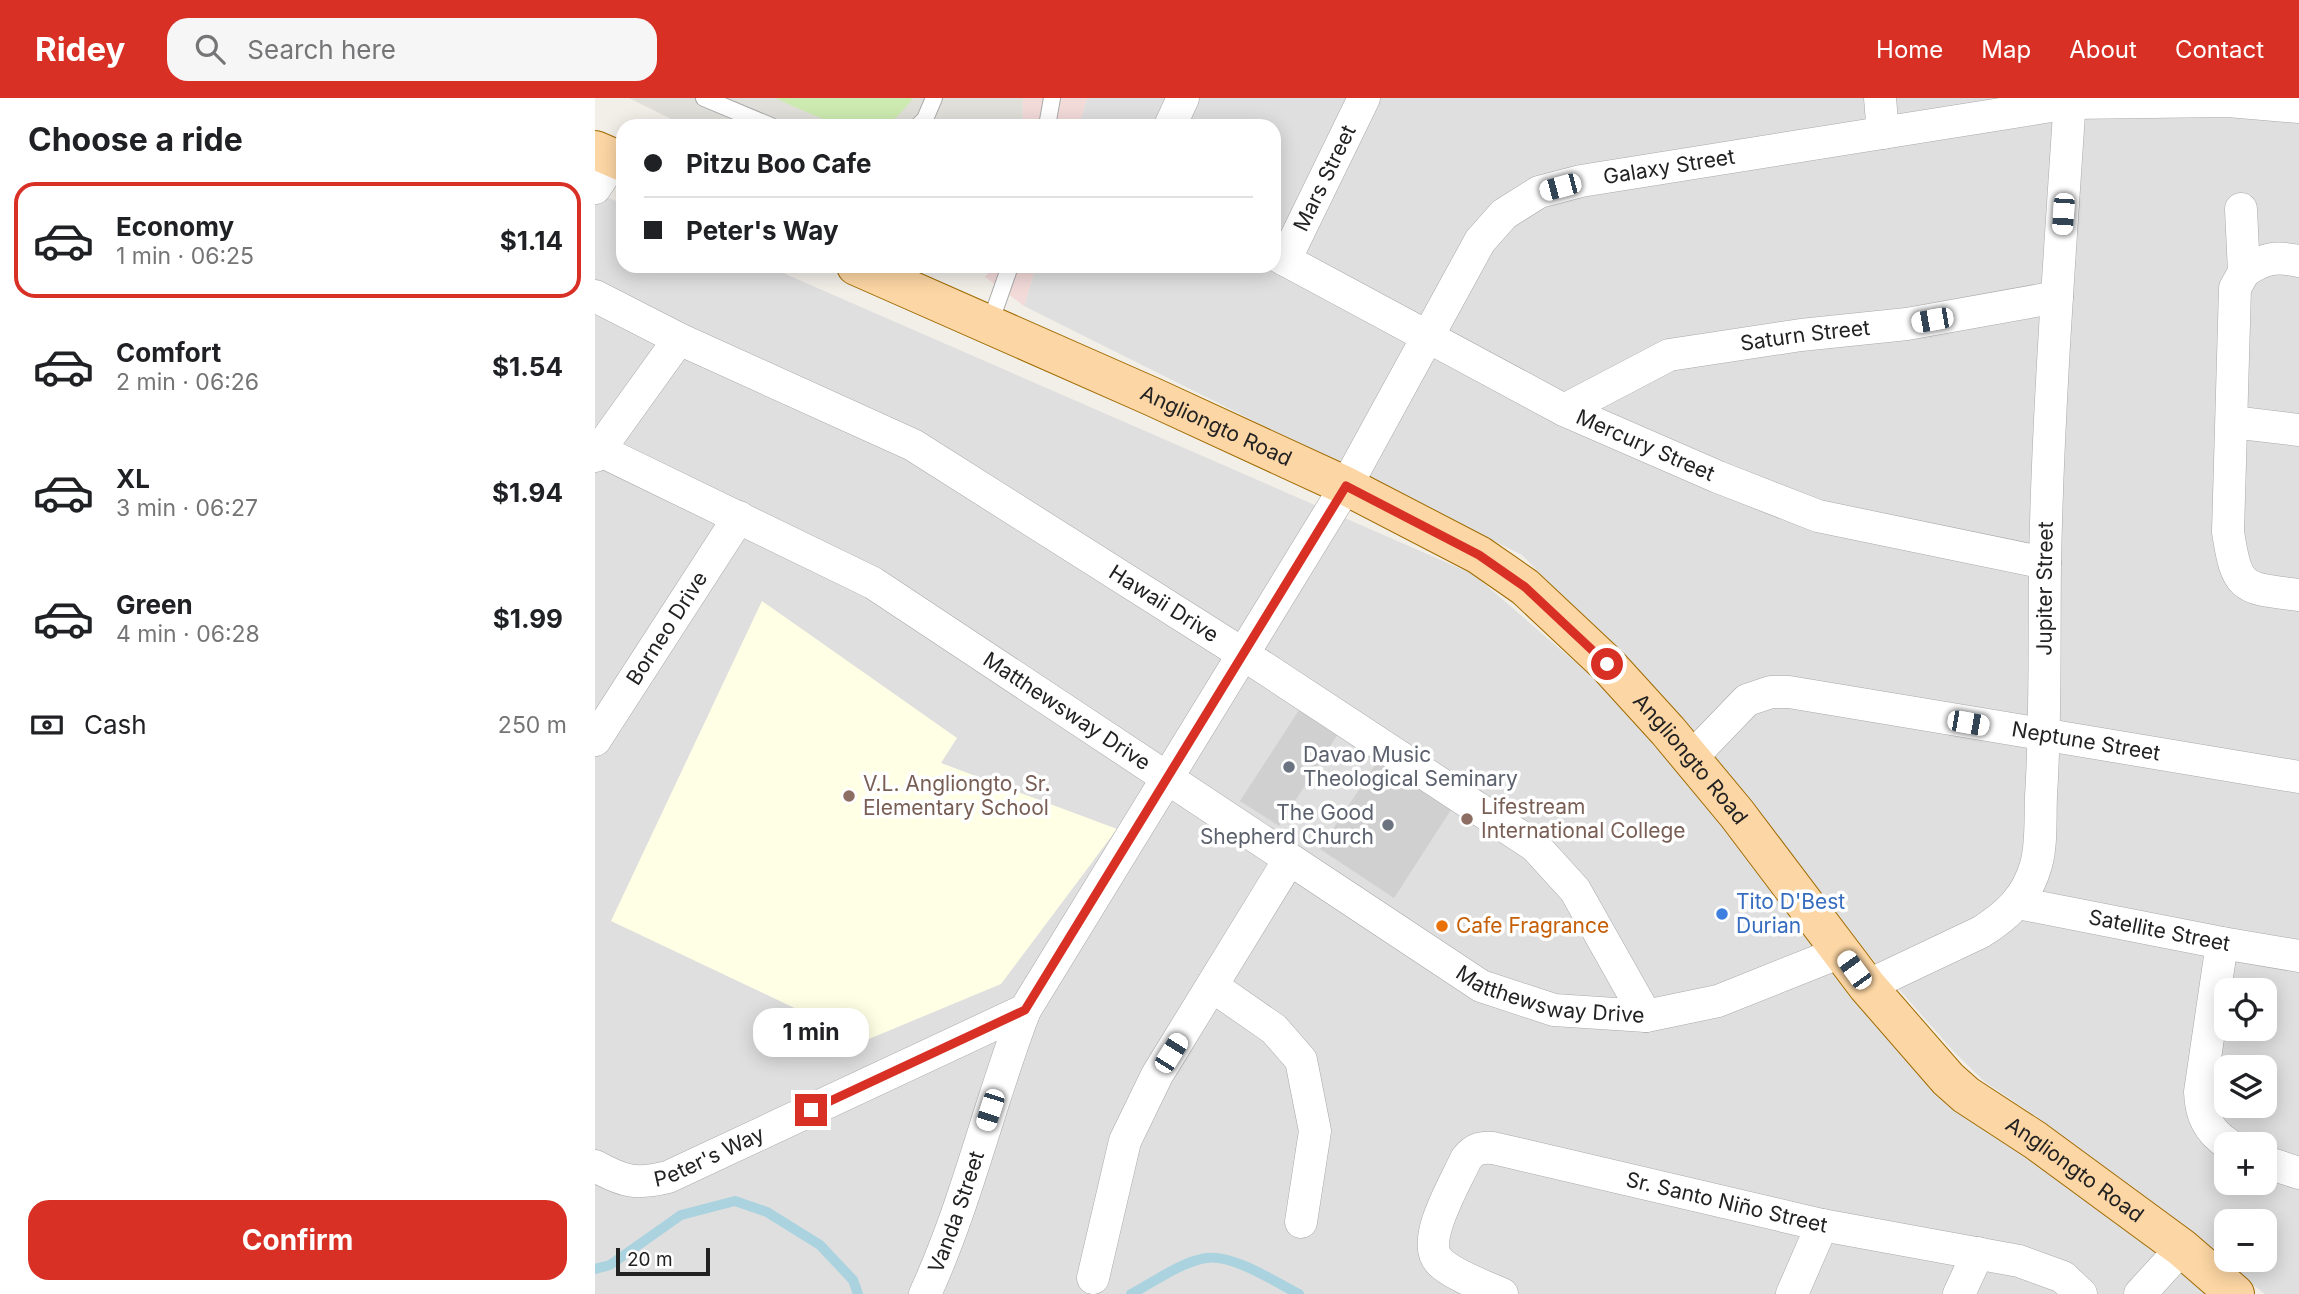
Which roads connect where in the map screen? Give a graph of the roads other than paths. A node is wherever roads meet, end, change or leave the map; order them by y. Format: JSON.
{"nodes":[{"id":1,"x":704,"y":98,"type":"edge"},
{"id":2,"x":933,"y":98,"type":"edge"},
{"id":3,"x":1052,"y":98,"type":"edge"},
{"id":4,"x":1183,"y":98,"type":"edge"},
{"id":5,"x":1364,"y":98,"type":"edge"},
{"id":6,"x":1880,"y":98,"type":"edge"},
{"id":7,"x":2070,"y":101,"type":"edge"},
{"id":8,"x":2299,"y":107,"type":"edge"},
{"id":9,"x":754,"y":119,"type":"edge"},
{"id":10,"x":925,"y":119,"type":"edge"},
{"id":11,"x":1048,"y":119,"type":"edge"},
{"id":12,"x":1173,"y":119,"type":"edge"},
{"id":13,"x":1883,"y":133,"type":"junction"},
{"id":14,"x":2241,"y":209,"type":"dead end"},
{"id":15,"x":1281,"y":253,"type":"edge"},
{"id":16,"x":1281,"y":258,"type":"edge"},
{"id":17,"x":2299,"y":261,"type":"edge"},
{"id":18,"x":2244,"y":272,"type":"junction"},
{"id":19,"x":872,"y":273,"type":"edge"},
{"id":20,"x":1008,"y":273,"type":"edge"},
{"id":21,"x":595,"y":296,"type":"edge"},
{"id":22,"x":2057,"y":297,"type":"junction"},
{"id":23,"x":989,"y":326,"type":"junction"},
{"id":24,"x":1429,"y":338,"type":"junction"},
{"id":25,"x":679,"y":339,"type":"junction"},
{"id":26,"x":1564,"y":410,"type":"junction"},
{"id":27,"x":2232,"y":422,"type":"junction"},
{"id":28,"x":2299,"y":430,"type":"edge"},
{"id":29,"x":597,"y":453,"type":"edge"},
{"id":30,"x":1346,"y":486,"type":"junction"},
{"id":31,"x":739,"y":517,"type":"junction"},
{"id":32,"x":2045,"y":563,"type":"junction"},
{"id":33,"x":2299,"y":595,"type":"edge"},
{"id":34,"x":1243,"y":654,"type":"junction"},
{"id":35,"x":2045,"y":736,"type":"junction"},
{"id":36,"x":595,"y":740,"type":"edge"},
{"id":37,"x":1691,"y":758,"type":"junction"},
{"id":38,"x":2299,"y":777,"type":"edge"},
{"id":39,"x":1167,"y":779,"type":"junction"},
{"id":40,"x":1289,"y":860,"type":"junction"},
{"id":41,"x":2018,"y":903,"type":"junction"},
{"id":42,"x":2222,"y":943,"type":"junction"},
{"id":43,"x":1841,"y":952,"type":"junction"},
{"id":44,"x":2299,"y":956,"type":"edge"},
{"id":45,"x":1212,"y":986,"type":"junction"},
{"id":46,"x":1867,"y":986,"type":"junction"},
{"id":47,"x":1025,"y":1010,"type":"junction"},
{"id":48,"x":1646,"y":1016,"type":"junction"},
{"id":49,"x":2215,"y":1132,"type":"edge"},
{"id":50,"x":595,"y":1166,"type":"edge"},
{"id":51,"x":2277,"y":1166,"type":"edge"},
{"id":52,"x":2299,"y":1173,"type":"edge"},
{"id":53,"x":1301,"y":1222,"type":"dead end"},
{"id":54,"x":1822,"y":1225,"type":"junction"},
{"id":55,"x":2182,"y":1248,"type":"junction"},
{"id":56,"x":1978,"y":1252,"type":"junction"},
{"id":57,"x":1093,"y":1278,"type":"dead end"},
{"id":58,"x":925,"y":1294,"type":"edge"},
{"id":59,"x":1502,"y":1294,"type":"edge"},
{"id":60,"x":1793,"y":1294,"type":"edge"},
{"id":61,"x":1959,"y":1294,"type":"edge"},
{"id":62,"x":2081,"y":1294,"type":"edge"},
{"id":63,"x":2140,"y":1294,"type":"edge"},
{"id":64,"x":2235,"y":1294,"type":"edge"}],
"edges":[{"from":1,"to":9,"type":"lane"},
{"from":2,"to":10,"type":"lane"},
{"from":3,"to":11,"type":"lane"},
{"from":4,"to":12,"type":"street"},
{"from":5,"to":15,"type":"street","name":"Mars Street"},
{"from":6,"to":13,"type":"street"},
{"from":7,"to":8,"type":"street","name":"Galaxy Street"},
{"from":7,"to":13,"type":"street","name":"Galaxy Street"},
{"from":7,"to":22,"type":"street","name":"Jupiter Street"},
{"from":13,"to":24,"type":"street","name":"Galaxy Street"},
{"from":14,"to":18,"type":"street"},
{"from":16,"to":24,"type":"street","name":"Mercury Street"},
{"from":17,"to":18,"type":"street"},
{"from":18,"to":27,"type":"street"},
{"from":19,"to":23,"type":"main road","name":"Angliongto Road"},
{"from":20,"to":23,"type":"lane"},
{"from":21,"to":25,"type":"street","name":"Hawaii Drive"},
{"from":22,"to":26,"type":"street","name":"Saturn Street"},
{"from":22,"to":32,"type":"street","name":"Jupiter Street"},
{"from":23,"to":30,"type":"main road","name":"Angliongto Road"},
{"from":24,"to":26,"type":"street","name":"Mercury Street"},
{"from":24,"to":30,"type":"street","name":"Galaxy Street"},
{"from":25,"to":29,"type":"street"},
{"from":25,"to":34,"type":"street","name":"Hawaii Drive"},
{"from":26,"to":32,"type":"street","name":"Mercury Street"},
{"from":27,"to":28,"type":"street"},
{"from":27,"to":33,"type":"street"},
{"from":29,"to":31,"type":"street","name":"Matthewsway Drive"},
{"from":30,"to":34,"type":"street"},
{"from":30,"to":37,"type":"main road","name":"Angliongto Road"},
{"from":31,"to":36,"type":"street","name":"Borneo Drive"},
{"from":31,"to":39,"type":"street","name":"Matthewsway Drive"},
{"from":32,"to":35,"type":"street","name":"Jupiter Street"},
{"from":34,"to":39,"type":"street"},
{"from":34,"to":48,"type":"street","name":"Hawaii Drive"},
{"from":35,"to":37,"type":"street","name":"Neptune Street"},
{"from":35,"to":38,"type":"street","name":"Neptune Street"},
{"from":35,"to":41,"type":"street","name":"Jupiter Street"},
{"from":37,"to":43,"type":"main road","name":"Angliongto Road"},
{"from":39,"to":40,"type":"street","name":"Matthewsway Drive"},
{"from":39,"to":47,"type":"street"},
{"from":40,"to":45,"type":"street"},
{"from":40,"to":48,"type":"street","name":"Matthewsway Drive"},
{"from":41,"to":42,"type":"street","name":"Satellite Street"},
{"from":41,"to":46,"type":"street","name":"Jupiter Street"},
{"from":42,"to":44,"type":"street","name":"Satellite Street"},
{"from":42,"to":49,"type":"street"},
{"from":43,"to":46,"type":"main road","name":"Angliongto Road"},
{"from":43,"to":48,"type":"street","name":"Matthewsway Drive"},
{"from":45,"to":53,"type":"street"},
{"from":45,"to":57,"type":"street"},
{"from":46,"to":55,"type":"main road","name":"Angliongto Road"},
{"from":47,"to":50,"type":"street","name":"Peter's Way"},
{"from":47,"to":58,"type":"street","name":"Vanda Street"},
{"from":51,"to":52,"type":"street"},
{"from":54,"to":56,"type":"street","name":"Sr. Santo Niño Street"},
{"from":54,"to":59,"type":"street","name":"Sr. Santo Niño Street"},
{"from":54,"to":60,"type":"street"},
{"from":55,"to":63,"type":"street"},
{"from":55,"to":64,"type":"main road","name":"Angliongto Road"},
{"from":56,"to":61,"type":"street"},
{"from":56,"to":62,"type":"street","name":"Sr. Santo Niño Street"}]}
